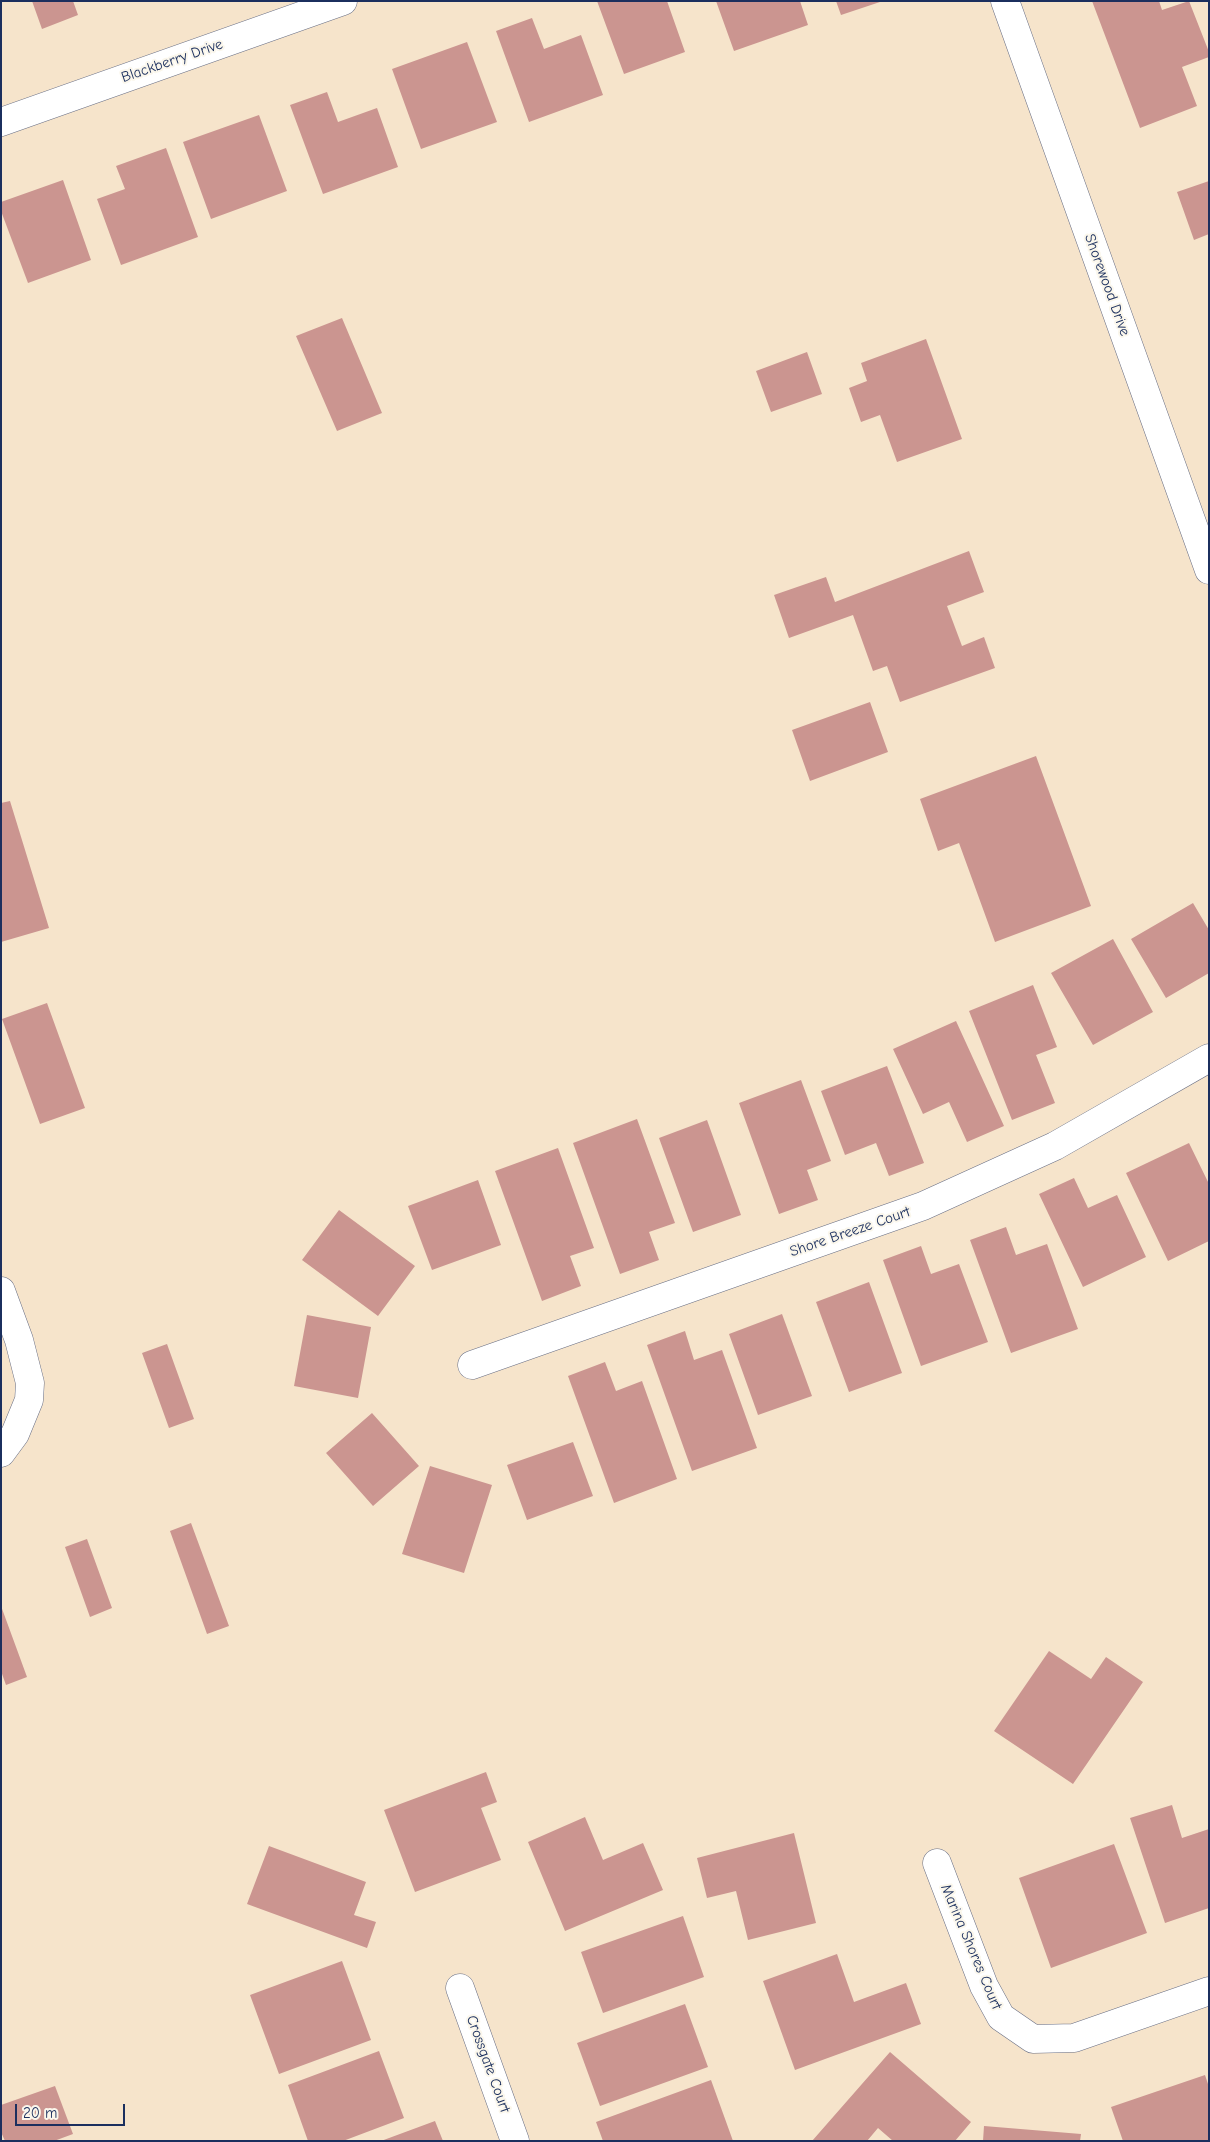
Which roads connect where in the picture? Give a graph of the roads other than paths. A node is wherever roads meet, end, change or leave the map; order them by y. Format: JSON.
{"nodes":[{"id":1,"x":343,"y":1,"type":"edge"},
{"id":2,"x":1005,"y":1,"type":"edge"},
{"id":3,"x":1,"y":122,"type":"edge"},
{"id":4,"x":1209,"y":570,"type":"edge"},
{"id":5,"x":1209,"y":1058,"type":"edge"},
{"id":6,"x":1,"y":1292,"type":"edge"},
{"id":7,"x":472,"y":1365,"type":"dead end"},
{"id":8,"x":8,"y":1444,"type":"edge"},
{"id":9,"x":937,"y":1864,"type":"dead end"},
{"id":10,"x":460,"y":1988,"type":"dead end"},
{"id":11,"x":1209,"y":1991,"type":"edge"},
{"id":12,"x":515,"y":2141,"type":"edge"}],
"edges":[{"from":1,"to":3,"type":"street","name":"Blackberry Drive"},
{"from":2,"to":4,"type":"street","name":"Shorewood Drive"},
{"from":5,"to":7,"type":"street","name":"Shore Breeze Court"},
{"from":6,"to":8,"type":"street"},
{"from":9,"to":11,"type":"street","name":"Marina Shores Court"},
{"from":10,"to":12,"type":"street","name":"Crossgate Court"}]}
